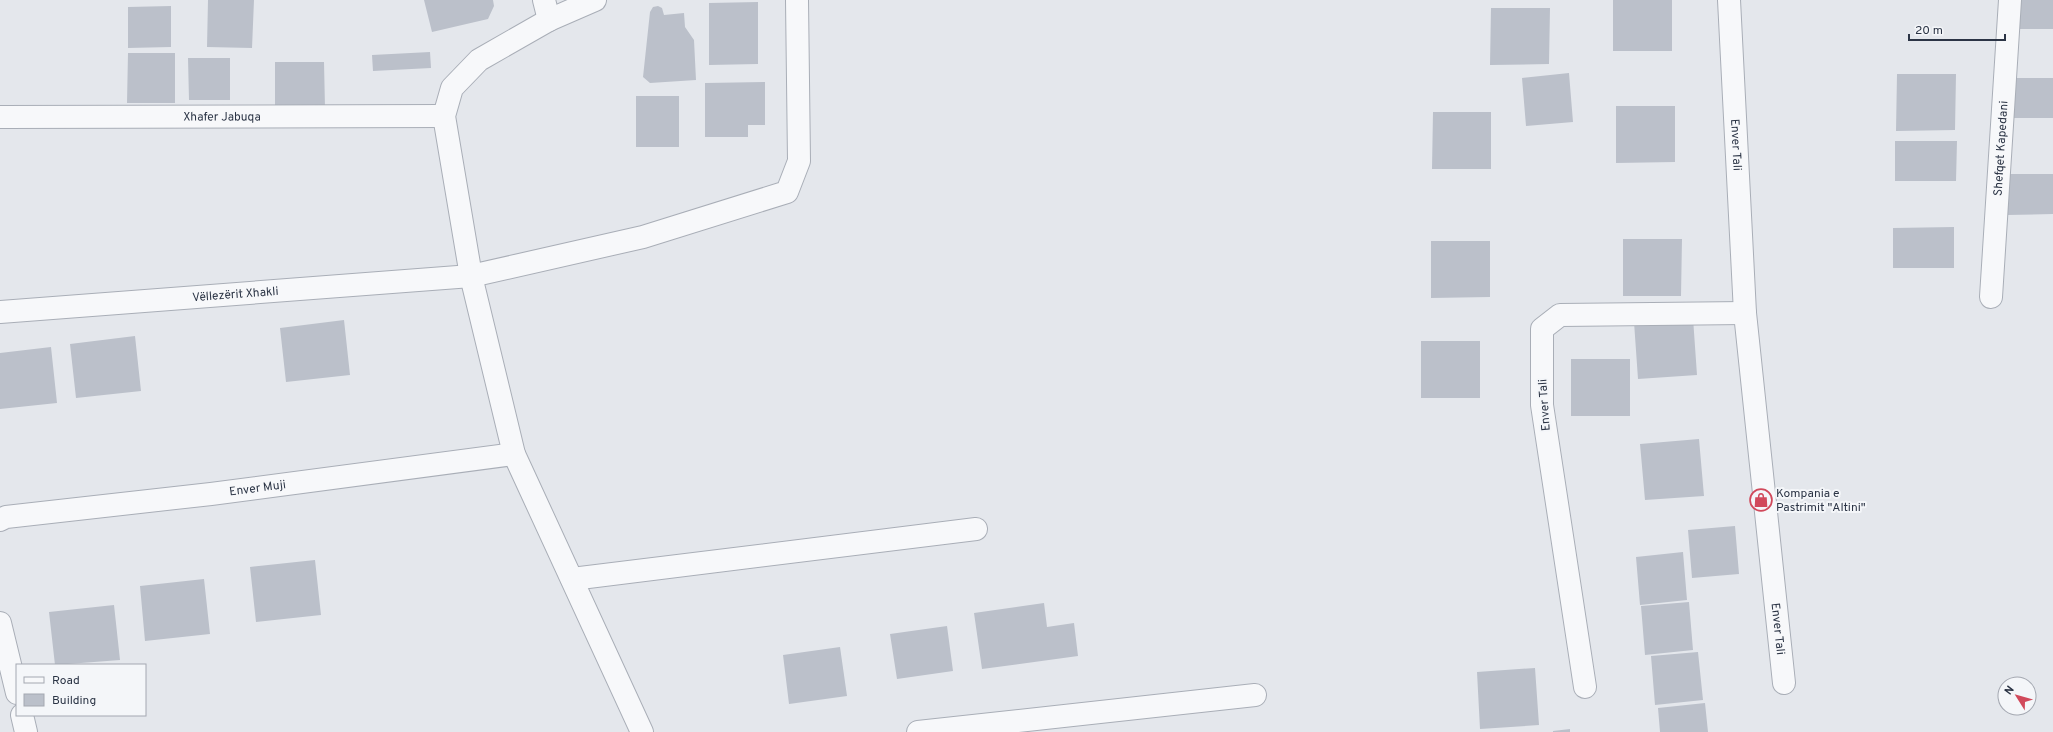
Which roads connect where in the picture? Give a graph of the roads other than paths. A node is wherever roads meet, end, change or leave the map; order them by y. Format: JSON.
{"nodes":[{"id":1,"x":595,"y":0,"type":"edge"},
{"id":2,"x":797,"y":0,"type":"edge"},
{"id":3,"x":1729,"y":0,"type":"edge"},
{"id":4,"x":2010,"y":0,"type":"edge"},
{"id":5,"x":547,"y":10,"type":"edge"},
{"id":6,"x":444,"y":116,"type":"junction"},
{"id":7,"x":0,"y":117,"type":"edge"},
{"id":8,"x":471,"y":276,"type":"junction"},
{"id":9,"x":1991,"y":297,"type":"dead end"},
{"id":10,"x":0,"y":312,"type":"edge"},
{"id":11,"x":1745,"y":313,"type":"junction"},
{"id":12,"x":514,"y":454,"type":"junction"},
{"id":13,"x":0,"y":520,"type":"edge"},
{"id":14,"x":976,"y":529,"type":"dead end"},
{"id":15,"x":572,"y":579,"type":"junction"},
{"id":16,"x":0,"y":623,"type":"edge"},
{"id":17,"x":1784,"y":683,"type":"dead end"},
{"id":18,"x":1585,"y":687,"type":"dead end"},
{"id":19,"x":16,"y":689,"type":"edge"},
{"id":20,"x":1255,"y":695,"type":"dead end"},
{"id":21,"x":22,"y":716,"type":"edge"},
{"id":22,"x":26,"y":732,"type":"edge"},
{"id":23,"x":642,"y":732,"type":"edge"},
{"id":24,"x":918,"y":732,"type":"edge"}],
"edges":[{"from":1,"to":5,"type":"street"},
{"from":2,"to":8,"type":"street","name":"Vëllezërit Xhakli"},
{"from":3,"to":11,"type":"street","name":"Enver Tali"},
{"from":4,"to":9,"type":"street","name":"Shefqet Kapedani"},
{"from":5,"to":6,"type":"street"},
{"from":6,"to":7,"type":"street","name":"Xhafer Jabuqa"},
{"from":6,"to":8,"type":"street"},
{"from":8,"to":10,"type":"street","name":"Vëllezërit Xhakli"},
{"from":8,"to":12,"type":"street"},
{"from":11,"to":17,"type":"street","name":"Enver Tali"},
{"from":11,"to":18,"type":"street","name":"Enver Tali"},
{"from":12,"to":13,"type":"street","name":"Enver Muji"},
{"from":12,"to":15,"type":"street"},
{"from":14,"to":15,"type":"street"},
{"from":15,"to":23,"type":"street"},
{"from":16,"to":19,"type":"street"},
{"from":20,"to":24,"type":"street"},
{"from":21,"to":22,"type":"street"}]}
